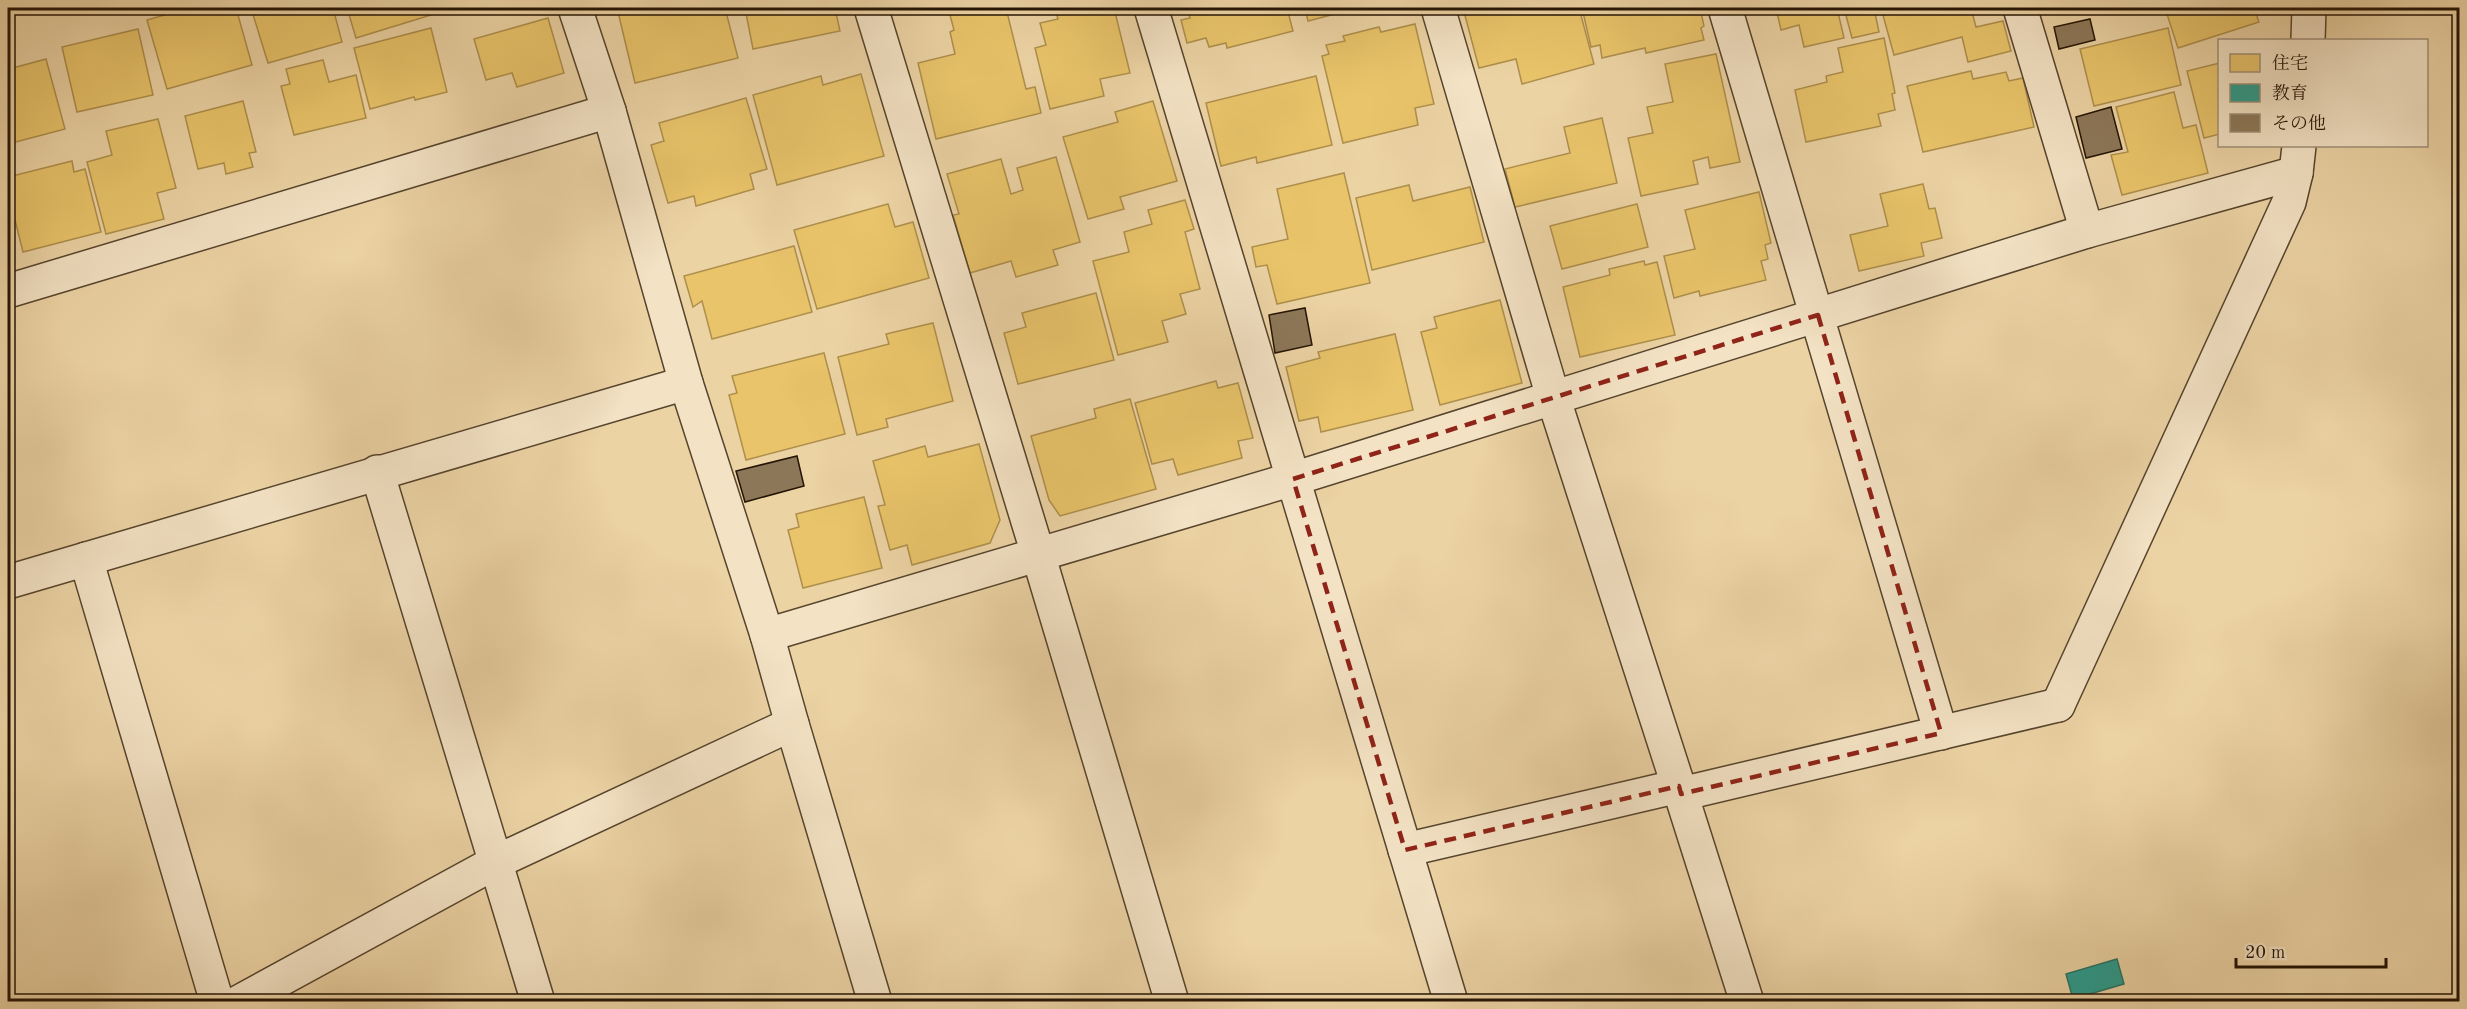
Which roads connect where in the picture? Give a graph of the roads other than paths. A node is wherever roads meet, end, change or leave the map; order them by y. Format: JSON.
{"nodes":[{"id":1,"x":575,"y":8,"type":"edge"},
{"id":2,"x":870,"y":8,"type":"edge"},
{"id":3,"x":1151,"y":8,"type":"edge"},
{"id":4,"x":1438,"y":8,"type":"edge"},
{"id":5,"x":1725,"y":8,"type":"edge"},
{"id":6,"x":2020,"y":8,"type":"edge"},
{"id":7,"x":609,"y":111,"type":"junction"},
{"id":8,"x":2298,"y":159,"type":"edge"},
{"id":9,"x":2087,"y":231,"type":"junction"},
{"id":10,"x":8,"y":291,"type":"edge"},
{"id":11,"x":1818,"y":315,"type":"junction"},
{"id":12,"x":686,"y":383,"type":"junction"},
{"id":13,"x":1553,"y":397,"type":"junction"},
{"id":14,"x":377,"y":472,"type":"junction"},
{"id":15,"x":1293,"y":479,"type":"junction"},
{"id":16,"x":1038,"y":554,"type":"junction"},
{"id":17,"x":86,"y":559,"type":"junction"},
{"id":18,"x":8,"y":582,"type":"edge"},
{"id":19,"x":767,"y":635,"type":"junction"},
{"id":20,"x":792,"y":724,"type":"junction"},
{"id":21,"x":1941,"y":733,"type":"junction"},
{"id":22,"x":1680,"y":790,"type":"junction"},
{"id":23,"x":1405,"y":850,"type":"junction"},
{"id":24,"x":496,"y":862,"type":"junction"},
{"id":25,"x":217,"y":1002,"type":"edge"},
{"id":26,"x":239,"y":1002,"type":"edge"},
{"id":27,"x":537,"y":1002,"type":"edge"},
{"id":28,"x":875,"y":1002,"type":"edge"},
{"id":29,"x":1172,"y":1002,"type":"edge"},
{"id":30,"x":1451,"y":1002,"type":"edge"},
{"id":31,"x":1747,"y":1002,"type":"edge"}],
"edges":[{"from":1,"to":7,"type":"street"},
{"from":2,"to":16,"type":"street"},
{"from":3,"to":15,"type":"street"},
{"from":4,"to":13,"type":"street"},
{"from":5,"to":11,"type":"street"},
{"from":6,"to":9,"type":"street"},
{"from":7,"to":10,"type":"street"},
{"from":7,"to":12,"type":"street"},
{"from":8,"to":9,"type":"street"},
{"from":8,"to":21,"type":"street"},
{"from":9,"to":11,"type":"street"},
{"from":11,"to":13,"type":"street"},
{"from":11,"to":21,"type":"street"},
{"from":12,"to":14,"type":"street"},
{"from":12,"to":19,"type":"street"},
{"from":13,"to":15,"type":"street"},
{"from":13,"to":22,"type":"street"},
{"from":14,"to":17,"type":"street"},
{"from":14,"to":24,"type":"street"},
{"from":15,"to":16,"type":"street"},
{"from":15,"to":23,"type":"street"},
{"from":16,"to":19,"type":"street"},
{"from":16,"to":29,"type":"street"},
{"from":17,"to":18,"type":"street"},
{"from":17,"to":25,"type":"street"},
{"from":19,"to":20,"type":"street"},
{"from":20,"to":24,"type":"street"},
{"from":20,"to":28,"type":"street"},
{"from":21,"to":22,"type":"street"},
{"from":22,"to":23,"type":"street"},
{"from":22,"to":31,"type":"street"},
{"from":23,"to":30,"type":"street"},
{"from":24,"to":26,"type":"street"},
{"from":24,"to":27,"type":"street"}]}
